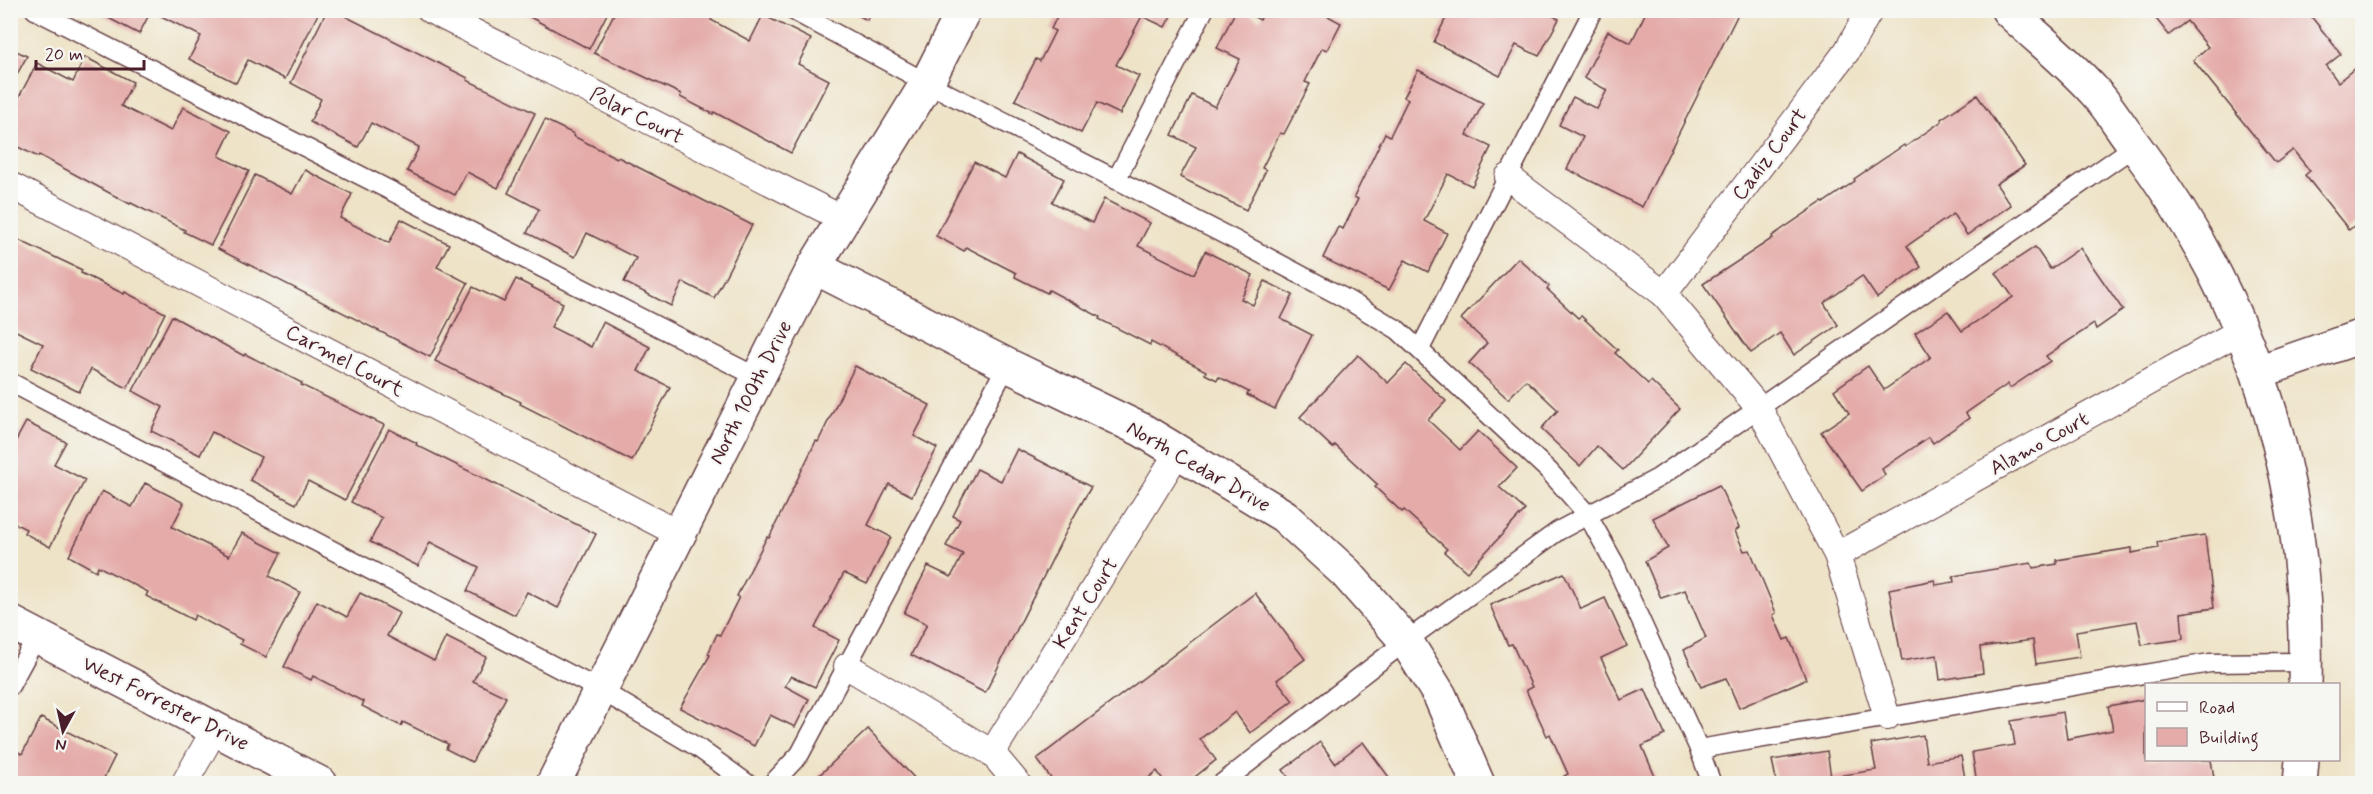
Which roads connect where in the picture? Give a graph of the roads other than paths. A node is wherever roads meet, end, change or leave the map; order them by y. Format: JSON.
{"nodes":[{"id":1,"x":35,"y":10,"type":"edge"},
{"id":2,"x":430,"y":10,"type":"edge"},
{"id":3,"x":792,"y":10,"type":"edge"},
{"id":4,"x":964,"y":10,"type":"edge"},
{"id":5,"x":1204,"y":10,"type":"edge"},
{"id":6,"x":1593,"y":10,"type":"edge"},
{"id":7,"x":1870,"y":10,"type":"edge"},
{"id":8,"x":2008,"y":10,"type":"edge"},
{"id":9,"x":927,"y":83,"type":"junction"},
{"id":10,"x":2135,"y":146,"type":"junction"},
{"id":11,"x":1508,"y":177,"type":"junction"},
{"id":12,"x":1116,"y":180,"type":"junction"},
{"id":13,"x":10,"y":185,"type":"edge"},
{"id":14,"x":843,"y":219,"type":"junction"},
{"id":15,"x":814,"y":267,"type":"junction"},
{"id":16,"x":1664,"y":294,"type":"junction"},
{"id":17,"x":2242,"y":330,"type":"junction"},
{"id":18,"x":2362,"y":336,"type":"edge"},
{"id":19,"x":1420,"y":349,"type":"junction"},
{"id":20,"x":1007,"y":365,"type":"junction"},
{"id":21,"x":2258,"y":372,"type":"junction"},
{"id":22,"x":757,"y":377,"type":"junction"},
{"id":23,"x":10,"y":382,"type":"edge"},
{"id":24,"x":1759,"y":408,"type":"junction"},
{"id":25,"x":1178,"y":452,"type":"junction"},
{"id":26,"x":1587,"y":514,"type":"junction"},
{"id":27,"x":679,"y":534,"type":"junction"},
{"id":28,"x":1837,"y":555,"type":"junction"},
{"id":29,"x":24,"y":629,"type":"edge"},
{"id":30,"x":1406,"y":641,"type":"junction"},
{"id":31,"x":847,"y":666,"type":"junction"},
{"id":32,"x":2305,"y":673,"type":"edge"},
{"id":33,"x":10,"y":686,"type":"edge"},
{"id":34,"x":602,"y":691,"type":"junction"},
{"id":35,"x":1887,"y":717,"type":"junction"},
{"id":36,"x":215,"y":729,"type":"junction"},
{"id":37,"x":1700,"y":749,"type":"junction"},
{"id":38,"x":992,"y":753,"type":"junction"},
{"id":39,"x":2302,"y":761,"type":"edge"},
{"id":40,"x":184,"y":783,"type":"edge"},
{"id":41,"x":321,"y":783,"type":"edge"},
{"id":42,"x":553,"y":783,"type":"edge"},
{"id":43,"x":748,"y":783,"type":"edge"},
{"id":44,"x":772,"y":783,"type":"edge"},
{"id":45,"x":1018,"y":783,"type":"edge"},
{"id":46,"x":1221,"y":783,"type":"edge"},
{"id":47,"x":1479,"y":783,"type":"edge"},
{"id":48,"x":1712,"y":783,"type":"edge"},
{"id":49,"x":2300,"y":783,"type":"edge"}],
"edges":[{"from":1,"to":22,"type":"lane"},
{"from":2,"to":14,"type":"street","name":"Polar Court"},
{"from":3,"to":9,"type":"lane"},
{"from":4,"to":9,"type":"street","name":"North 100th Drive"},
{"from":5,"to":12,"type":"lane"},
{"from":6,"to":11,"type":"lane"},
{"from":7,"to":16,"type":"street","name":"Cadiz Court"},
{"from":8,"to":10,"type":"street"},
{"from":9,"to":12,"type":"lane"},
{"from":9,"to":14,"type":"street","name":"North 100th Drive"},
{"from":10,"to":17,"type":"street"},
{"from":10,"to":24,"type":"lane"},
{"from":11,"to":16,"type":"street"},
{"from":11,"to":19,"type":"lane"},
{"from":12,"to":19,"type":"lane"},
{"from":13,"to":27,"type":"street","name":"Carmel Court"},
{"from":14,"to":15,"type":"street","name":"North 100th Drive"},
{"from":15,"to":20,"type":"street","name":"North Cedar Drive"},
{"from":15,"to":22,"type":"street","name":"North 100th Drive"},
{"from":16,"to":24,"type":"street"},
{"from":17,"to":21,"type":"street"},
{"from":17,"to":28,"type":"street","name":"Alamo Court"},
{"from":18,"to":21,"type":"street"},
{"from":19,"to":26,"type":"lane"},
{"from":20,"to":25,"type":"street","name":"North Cedar Drive"},
{"from":20,"to":31,"type":"lane"},
{"from":21,"to":32,"type":"street"},
{"from":22,"to":27,"type":"street","name":"North 100th Drive"},
{"from":23,"to":34,"type":"lane"},
{"from":24,"to":26,"type":"lane"},
{"from":24,"to":28,"type":"street"},
{"from":25,"to":30,"type":"street","name":"North Cedar Drive"},
{"from":25,"to":38,"type":"street","name":"Kent Court"},
{"from":26,"to":30,"type":"lane"},
{"from":26,"to":37,"type":"lane"},
{"from":27,"to":34,"type":"street","name":"North 100th Drive"},
{"from":28,"to":35,"type":"street"},
{"from":29,"to":33,"type":"lane"},
{"from":29,"to":36,"type":"street","name":"West Forrester Drive"},
{"from":30,"to":46,"type":"lane"},
{"from":30,"to":47,"type":"street","name":"North Cedar Drive"},
{"from":31,"to":38,"type":"street"},
{"from":31,"to":44,"type":"lane"},
{"from":32,"to":35,"type":"lane"},
{"from":34,"to":42,"type":"street","name":"North 100th Drive"},
{"from":34,"to":43,"type":"lane"},
{"from":35,"to":37,"type":"lane"},
{"from":36,"to":40,"type":"street"},
{"from":36,"to":41,"type":"street","name":"West Forrester Drive"},
{"from":37,"to":48,"type":"lane"},
{"from":38,"to":45,"type":"street"},
{"from":39,"to":49,"type":"street"}]}
